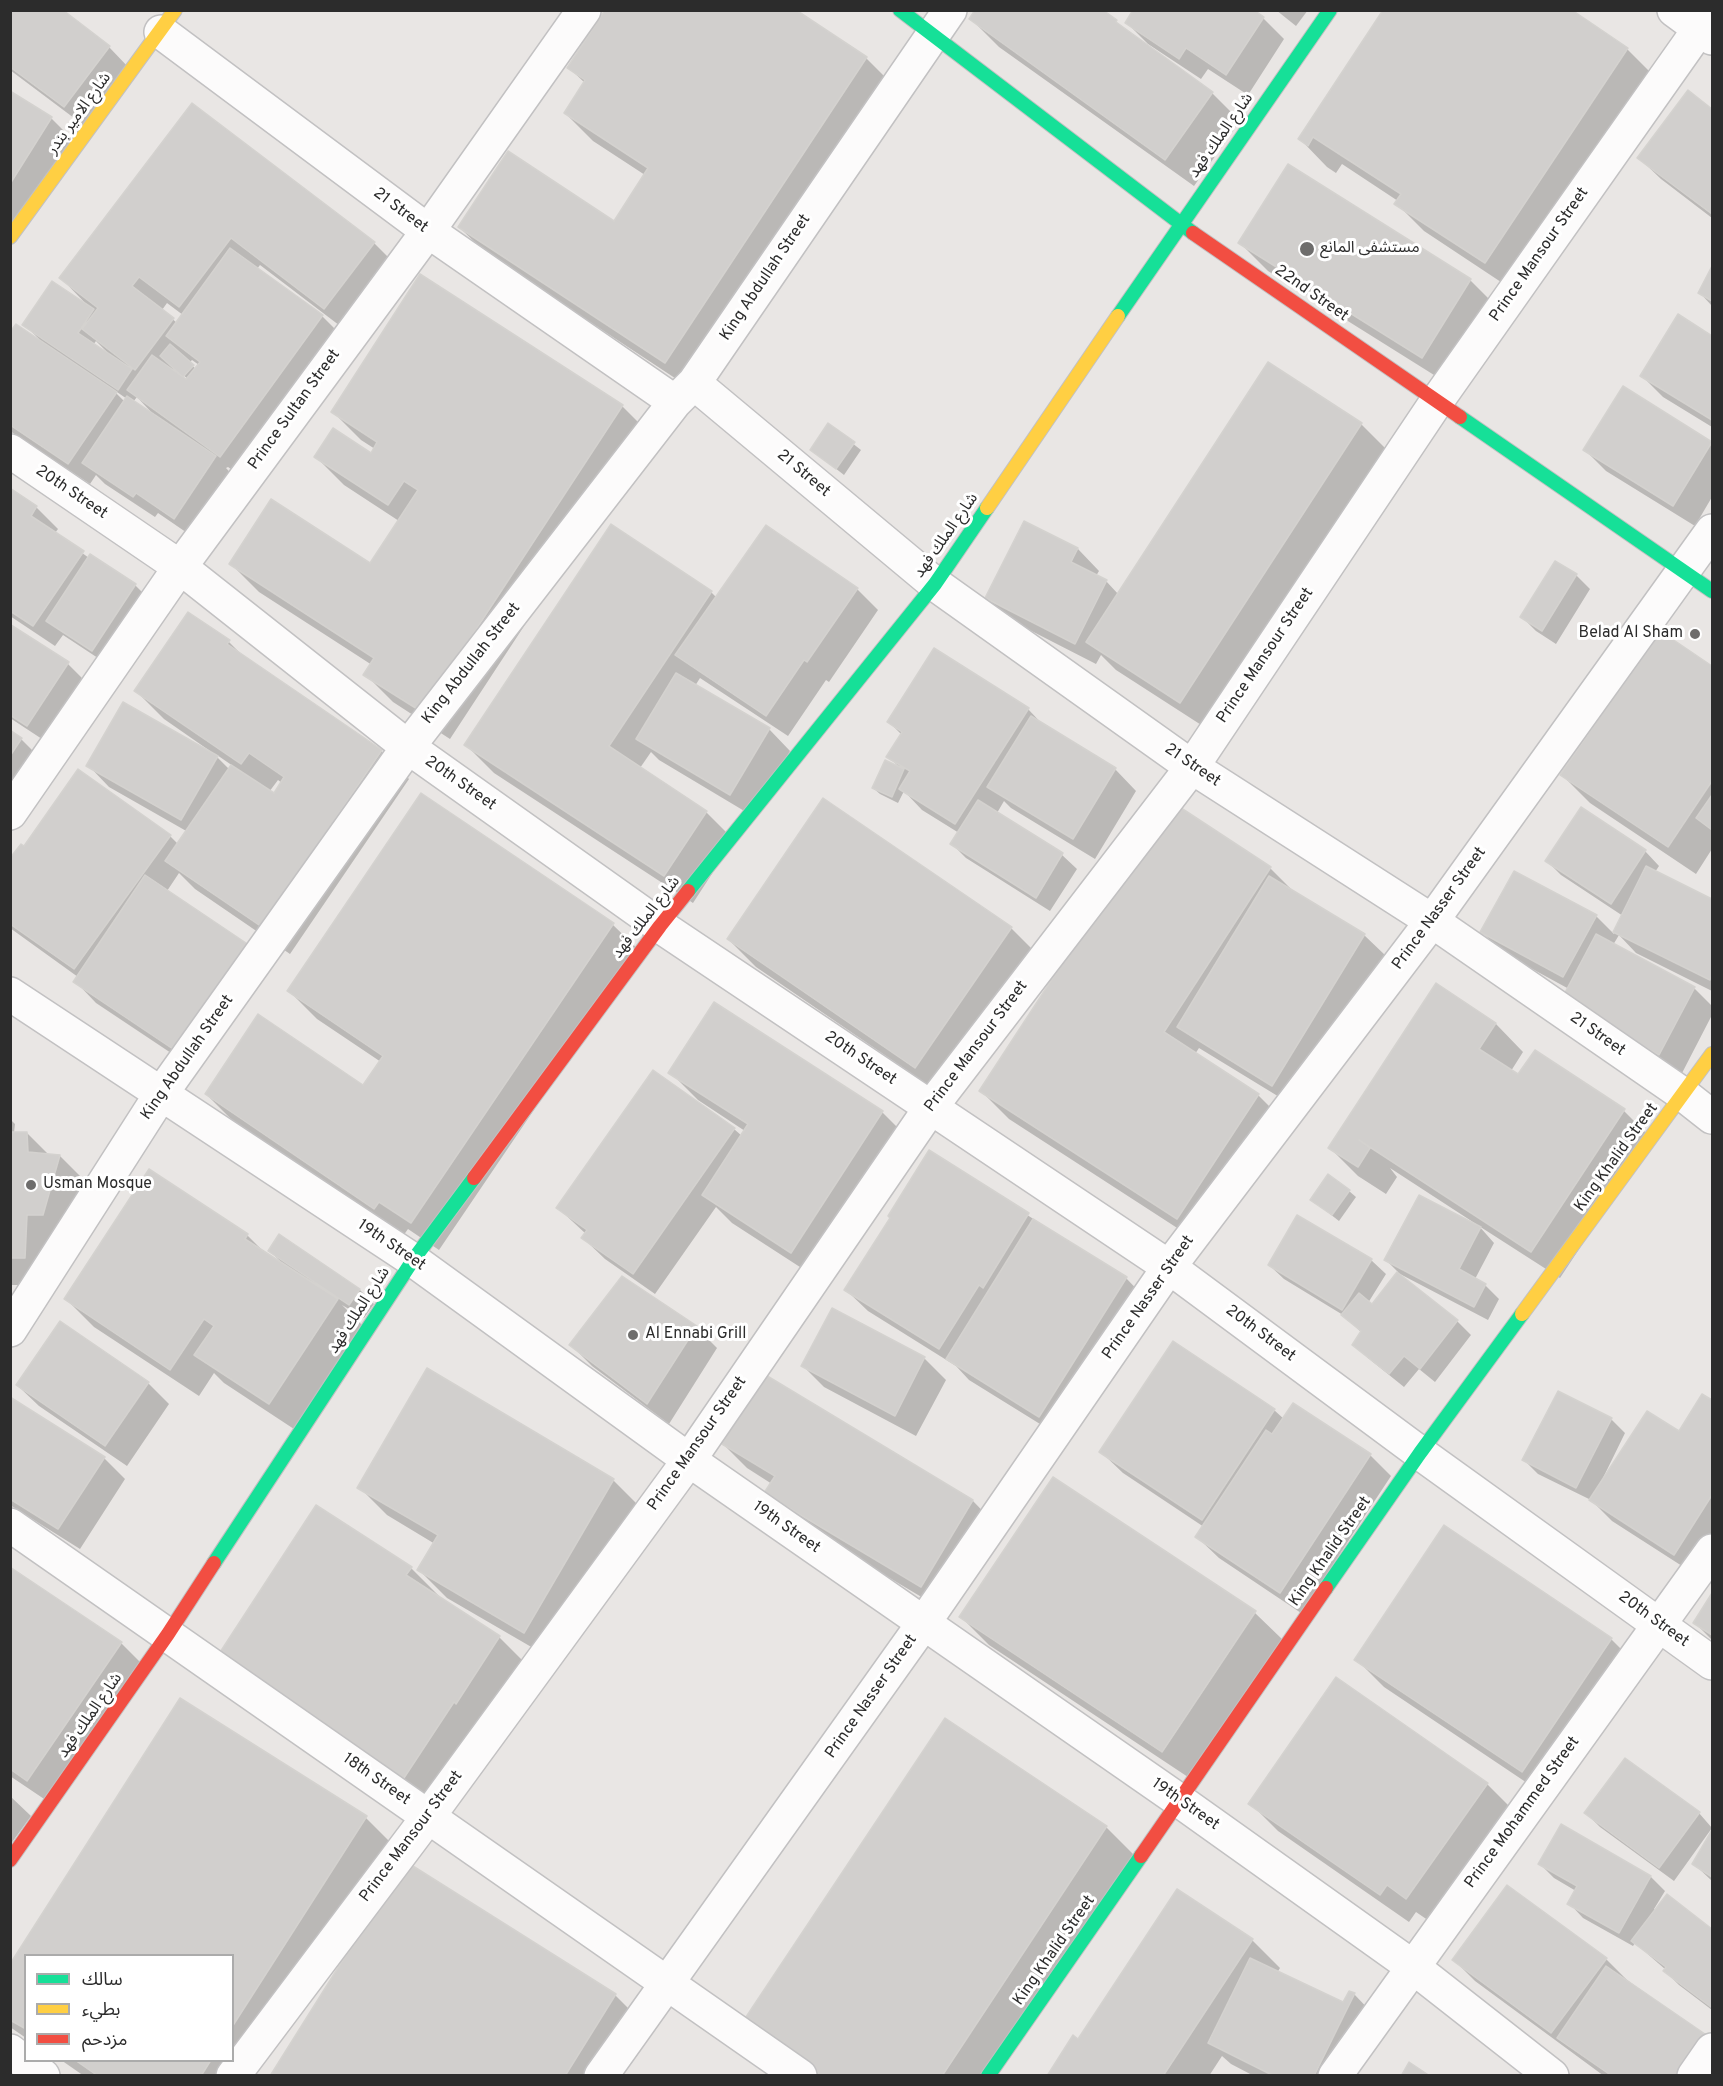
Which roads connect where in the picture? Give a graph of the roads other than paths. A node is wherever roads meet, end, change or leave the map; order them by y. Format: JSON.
{"nodes":[{"id":1,"x":585,"y":10,"type":"edge"},
{"id":2,"x":900,"y":10,"type":"edge"},
{"id":3,"x":1330,"y":10,"type":"edge"},
{"id":4,"x":168,"y":21,"type":"edge"},
{"id":5,"x":942,"y":22,"type":"edge"},
{"id":6,"x":1700,"y":22,"type":"edge"},
{"id":7,"x":1180,"y":224,"type":"junction"},
{"id":8,"x":428,"y":231,"type":"junction"},
{"id":9,"x":10,"y":237,"type":"edge"},
{"id":10,"x":685,"y":393,"type":"junction"},
{"id":11,"x":1437,"y":401,"type":"junction"},
{"id":12,"x":10,"y":452,"type":"edge"},
{"id":13,"x":1713,"y":531,"type":"edge"},
{"id":14,"x":180,"y":567,"type":"junction"},
{"id":15,"x":1684,"y":571,"type":"junction"},
{"id":16,"x":935,"y":584,"type":"junction"},
{"id":17,"x":1713,"y":591,"type":"edge"},
{"id":18,"x":408,"y":747,"type":"junction"},
{"id":19,"x":1192,"y":767,"type":"junction"},
{"id":20,"x":10,"y":813,"type":"edge"},
{"id":21,"x":1432,"y":921,"type":"junction"},
{"id":22,"x":660,"y":926,"type":"junction"},
{"id":23,"x":10,"y":994,"type":"edge"},
{"id":24,"x":1713,"y":1054,"type":"edge"},
{"id":25,"x":161,"y":1094,"type":"junction"},
{"id":26,"x":1684,"y":1095,"type":"junction"},
{"id":27,"x":931,"y":1107,"type":"junction"},
{"id":28,"x":1713,"y":1117,"type":"edge"},
{"id":29,"x":413,"y":1260,"type":"junction"},
{"id":30,"x":1169,"y":1267,"type":"junction"},
{"id":31,"x":10,"y":1330,"type":"edge"},
{"id":32,"x":1420,"y":1453,"type":"junction"},
{"id":33,"x":689,"y":1460,"type":"junction"},
{"id":34,"x":10,"y":1525,"type":"edge"},
{"id":35,"x":1713,"y":1551,"type":"edge"},
{"id":36,"x":923,"y":1624,"type":"junction"},
{"id":37,"x":1658,"y":1624,"type":"junction"},
{"id":38,"x":168,"y":1634,"type":"junction"},
{"id":39,"x":1713,"y":1663,"type":"edge"},
{"id":40,"x":1180,"y":1801,"type":"junction"},
{"id":41,"x":428,"y":1817,"type":"junction"},
{"id":42,"x":10,"y":1860,"type":"edge"},
{"id":43,"x":1413,"y":1967,"type":"junction"},
{"id":44,"x":668,"y":1984,"type":"junction"},
{"id":45,"x":1713,"y":2050,"type":"edge"},
{"id":46,"x":10,"y":2051,"type":"edge"},
{"id":47,"x":24,"y":2062,"type":"edge"},
{"id":48,"x":25,"y":2062,"type":"edge"},
{"id":49,"x":43,"y":2076,"type":"edge"},
{"id":50,"x":233,"y":2076,"type":"edge"},
{"id":51,"x":601,"y":2076,"type":"edge"},
{"id":52,"x":800,"y":2076,"type":"edge"},
{"id":53,"x":988,"y":2076,"type":"edge"},
{"id":54,"x":1335,"y":2076,"type":"edge"},
{"id":55,"x":1552,"y":2076,"type":"edge"},
{"id":56,"x":1694,"y":2076,"type":"edge"}],
"edges":[{"from":1,"to":8,"type":"street","name":"Prince Sultan Street"},
{"from":2,"to":5,"type":"street","name":"22nd Street"},
{"from":3,"to":7,"type":"street","name":"شارع الملك فهد"},
{"from":4,"to":8,"type":"street","name":"21 Street"},
{"from":4,"to":9,"type":"street","name":"شارع الامير بندر"},
{"from":5,"to":7,"type":"street","name":"22nd Street"},
{"from":5,"to":10,"type":"street","name":"King Abdullah Street"},
{"from":6,"to":11,"type":"street","name":"Prince Mansour Street"},
{"from":7,"to":11,"type":"street","name":"22nd Street"},
{"from":7,"to":16,"type":"street","name":"شارع الملك فهد"},
{"from":8,"to":10,"type":"street","name":"21 Street"},
{"from":8,"to":14,"type":"street","name":"Prince Sultan Street"},
{"from":10,"to":16,"type":"street","name":"21 Street"},
{"from":10,"to":18,"type":"street","name":"King Abdullah Street"},
{"from":11,"to":15,"type":"street","name":"22nd Street"},
{"from":11,"to":19,"type":"street","name":"Prince Mansour Street"},
{"from":12,"to":14,"type":"street","name":"20th Street"},
{"from":13,"to":15,"type":"street","name":"Prince Nasser Street"},
{"from":14,"to":18,"type":"street","name":"20th Street"},
{"from":14,"to":20,"type":"street","name":"Prince Sultan Street"},
{"from":15,"to":17,"type":"street","name":"22nd Street"},
{"from":15,"to":21,"type":"street","name":"Prince Nasser Street"},
{"from":16,"to":19,"type":"street","name":"21 Street"},
{"from":16,"to":22,"type":"street","name":"شارع الملك فهد"},
{"from":18,"to":22,"type":"street","name":"20th Street"},
{"from":18,"to":25,"type":"street","name":"King Abdullah Street"},
{"from":19,"to":21,"type":"street","name":"21 Street"},
{"from":19,"to":27,"type":"street","name":"Prince Mansour Street"},
{"from":21,"to":26,"type":"street","name":"21 Street"},
{"from":21,"to":30,"type":"street","name":"Prince Nasser Street"},
{"from":22,"to":27,"type":"street","name":"20th Street"},
{"from":22,"to":29,"type":"street","name":"شارع الملك فهد"},
{"from":23,"to":25,"type":"street","name":"19th Street"},
{"from":24,"to":26,"type":"street","name":"King Khalid Street"},
{"from":25,"to":29,"type":"street","name":"19th Street"},
{"from":25,"to":31,"type":"street","name":"King Abdullah Street"},
{"from":26,"to":28,"type":"street","name":"21 Street"},
{"from":26,"to":32,"type":"street","name":"King Khalid Street"},
{"from":27,"to":30,"type":"street","name":"20th Street"},
{"from":27,"to":33,"type":"street","name":"Prince Mansour Street"},
{"from":29,"to":33,"type":"street","name":"19th Street"},
{"from":29,"to":38,"type":"street","name":"شارع الملك فهد"},
{"from":30,"to":32,"type":"street","name":"20th Street"},
{"from":30,"to":36,"type":"street","name":"Prince Nasser Street"},
{"from":32,"to":37,"type":"street","name":"20th Street"},
{"from":32,"to":40,"type":"street","name":"King Khalid Street"},
{"from":33,"to":36,"type":"street","name":"19th Street"},
{"from":33,"to":41,"type":"street","name":"Prince Mansour Street"},
{"from":34,"to":38,"type":"street","name":"18th Street"},
{"from":35,"to":37,"type":"street","name":"Prince Mohammed Street"},
{"from":36,"to":40,"type":"street","name":"19th Street"},
{"from":36,"to":44,"type":"street","name":"Prince Nasser Street"},
{"from":37,"to":39,"type":"street","name":"20th Street"},
{"from":37,"to":43,"type":"street","name":"Prince Mohammed Street"},
{"from":38,"to":41,"type":"street","name":"18th Street"},
{"from":38,"to":42,"type":"street","name":"شارع الملك فهد"},
{"from":40,"to":43,"type":"street","name":"19th Street"},
{"from":40,"to":53,"type":"street","name":"King Khalid Street"},
{"from":41,"to":44,"type":"street","name":"18th Street"},
{"from":41,"to":50,"type":"street","name":"Prince Mansour Street"},
{"from":43,"to":54,"type":"street","name":"Prince Mohammed Street"},
{"from":43,"to":55,"type":"street","name":"19th Street"},
{"from":44,"to":51,"type":"street","name":"Prince Nasser Street"},
{"from":44,"to":52,"type":"street","name":"18th Street"},
{"from":45,"to":56,"type":"street"},
{"from":46,"to":47,"type":"street"},
{"from":48,"to":49,"type":"street"}]}
